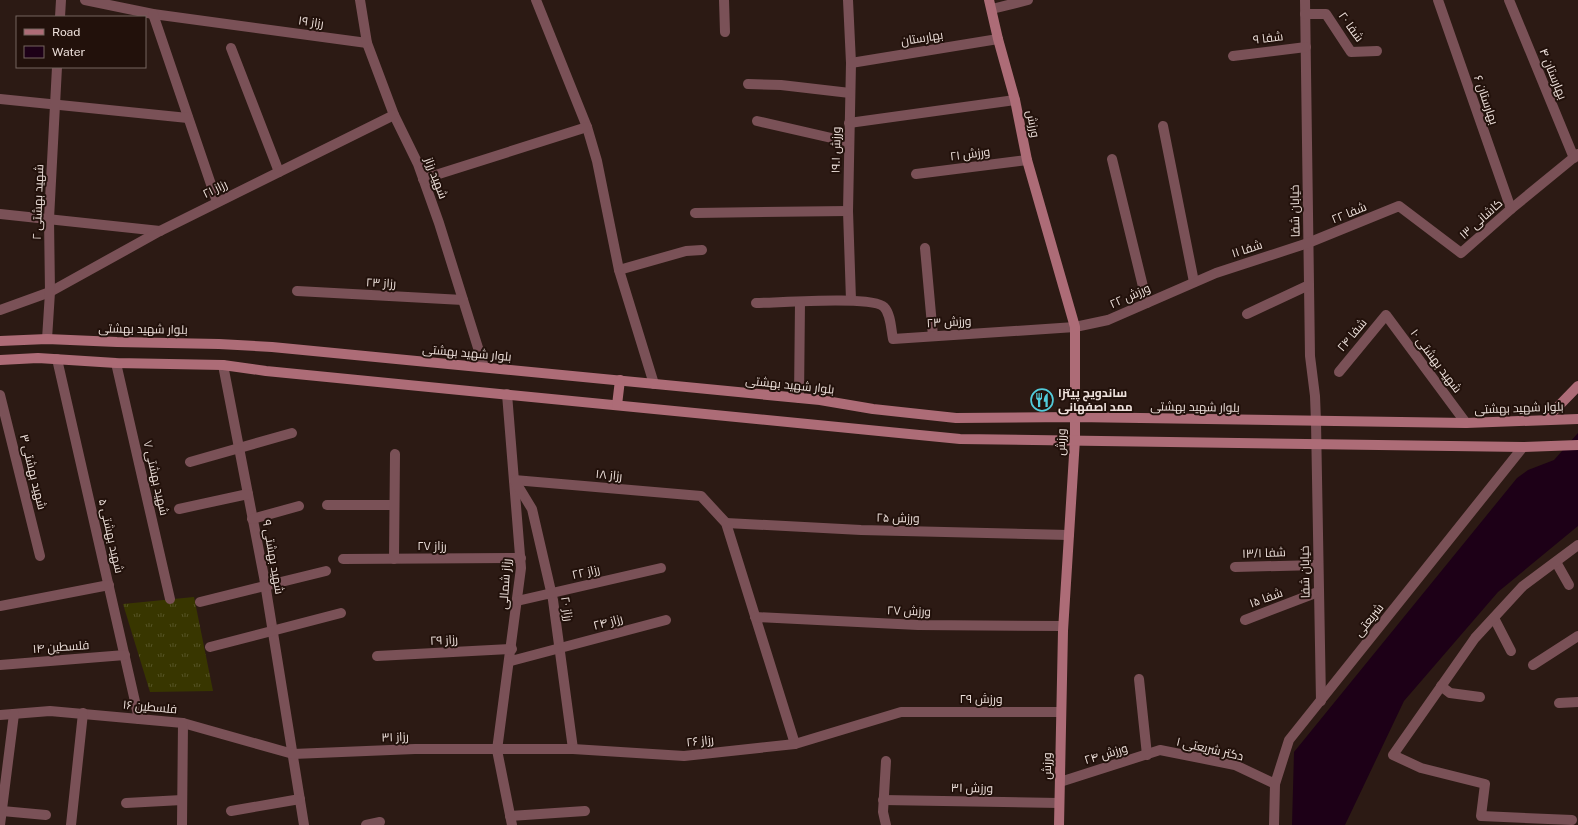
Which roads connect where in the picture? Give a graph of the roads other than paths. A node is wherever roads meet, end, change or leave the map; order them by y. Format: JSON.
{"nodes":[{"id":1,"x":61,"y":0,"type":"edge"},
{"id":2,"x":85,"y":0,"type":"edge"},
{"id":3,"x":360,"y":0,"type":"edge"},
{"id":4,"x":536,"y":0,"type":"edge"},
{"id":5,"x":724,"y":0,"type":"edge"},
{"id":6,"x":848,"y":0,"type":"edge"},
{"id":7,"x":1028,"y":0,"type":"edge"},
{"id":8,"x":1305,"y":0,"type":"edge"},
{"id":9,"x":1438,"y":0,"type":"edge"},
{"id":10,"x":1509,"y":0,"type":"edge"},
{"id":11,"x":990,"y":4,"type":"edge"},
{"id":12,"x":153,"y":14,"type":"junction"},
{"id":13,"x":1305,"y":14,"type":"junction"},
{"id":14,"x":60,"y":16,"type":"edge"},
{"id":15,"x":725,"y":32,"type":"dead end"},
{"id":16,"x":998,"y":39,"type":"junction"},
{"id":17,"x":367,"y":43,"type":"junction"},
{"id":18,"x":1306,"y":47,"type":"junction"},
{"id":19,"x":231,"y":48,"type":"dead end"},
{"id":20,"x":1377,"y":52,"type":"dead end"},
{"id":21,"x":1233,"y":56,"type":"dead end"},
{"id":22,"x":851,"y":63,"type":"junction"},
{"id":23,"x":57,"y":68,"type":"edge"},
{"id":24,"x":748,"y":84,"type":"dead end"},
{"id":25,"x":850,"y":93,"type":"junction"},
{"id":26,"x":0,"y":99,"type":"edge"},
{"id":27,"x":1015,"y":100,"type":"junction"},
{"id":28,"x":55,"y":105,"type":"junction"},
{"id":29,"x":394,"y":115,"type":"junction"},
{"id":30,"x":188,"y":118,"type":"junction"},
{"id":31,"x":757,"y":121,"type":"dead end"},
{"id":32,"x":850,"y":123,"type":"junction"},
{"id":33,"x":1163,"y":126,"type":"dead end"},
{"id":34,"x":587,"y":127,"type":"junction"},
{"id":35,"x":849,"y":142,"type":"junction"},
{"id":36,"x":1576,"y":156,"type":"edge"},
{"id":37,"x":1112,"y":159,"type":"dead end"},
{"id":38,"x":1027,"y":160,"type":"junction"},
{"id":39,"x":279,"y":172,"type":"junction"},
{"id":40,"x":916,"y":174,"type":"dead end"},
{"id":41,"x":424,"y":180,"type":"junction"},
{"id":42,"x":217,"y":202,"type":"junction"},
{"id":43,"x":1399,"y":206,"type":"joint"},
{"id":44,"x":1511,"y":209,"type":"junction"},
{"id":45,"x":848,"y":211,"type":"junction"},
{"id":46,"x":695,"y":213,"type":"dead end"},
{"id":47,"x":0,"y":214,"type":"edge"},
{"id":48,"x":49,"y":219,"type":"junction"},
{"id":49,"x":160,"y":231,"type":"junction"},
{"id":50,"x":1308,"y":243,"type":"junction"},
{"id":51,"x":926,"y":248,"type":"dead end"},
{"id":52,"x":702,"y":250,"type":"dead end"},
{"id":53,"x":619,"y":270,"type":"junction"},
{"id":54,"x":1194,"y":282,"type":"junction"},
{"id":55,"x":1309,"y":285,"type":"junction"},
{"id":56,"x":297,"y":291,"type":"dead end"},
{"id":57,"x":50,"y":292,"type":"junction"},
{"id":58,"x":463,"y":300,"type":"junction"},
{"id":59,"x":851,"y":300,"type":"junction"},
{"id":60,"x":800,"y":302,"type":"junction"},
{"id":61,"x":1147,"y":302,"type":"junction"},
{"id":62,"x":756,"y":303,"type":"dead end"},
{"id":63,"x":0,"y":310,"type":"edge"},
{"id":64,"x":1247,"y":314,"type":"dead end"},
{"id":65,"x":1386,"y":315,"type":"joint"},
{"id":66,"x":1075,"y":327,"type":"junction"},
{"id":67,"x":933,"y":336,"type":"junction"},
{"id":68,"x":47,"y":339,"type":"junction"},
{"id":69,"x":0,"y":341,"type":"edge"},
{"id":70,"x":57,"y":359,"type":"junction"},
{"id":71,"x":0,"y":360,"type":"edge"},
{"id":72,"x":116,"y":363,"type":"junction"},
{"id":73,"x":223,"y":365,"type":"junction"},
{"id":74,"x":484,"y":367,"type":"junction"},
{"id":75,"x":1339,"y":372,"type":"dead end"},
{"id":76,"x":620,"y":380,"type":"junction"},
{"id":77,"x":654,"y":384,"type":"junction"},
{"id":78,"x":1578,"y":386,"type":"edge"},
{"id":79,"x":507,"y":394,"type":"junction"},
{"id":80,"x":0,"y":395,"type":"edge"},
{"id":81,"x":799,"y":398,"type":"junction"},
{"id":82,"x":618,"y":405,"type":"junction"},
{"id":83,"x":1075,"y":418,"type":"junction"},
{"id":84,"x":1577,"y":419,"type":"edge"},
{"id":85,"x":1545,"y":420,"type":"junction"},
{"id":86,"x":1316,"y":422,"type":"junction"},
{"id":87,"x":1466,"y":423,"type":"junction"},
{"id":88,"x":292,"y":433,"type":"dead end"},
{"id":89,"x":1075,"y":439,"type":"junction"},
{"id":90,"x":1317,"y":443,"type":"junction"},
{"id":91,"x":1578,"y":445,"type":"edge"},
{"id":92,"x":1523,"y":447,"type":"junction"},
{"id":93,"x":239,"y":448,"type":"junction"},
{"id":94,"x":395,"y":454,"type":"dead end"},
{"id":95,"x":190,"y":462,"type":"dead end"},
{"id":96,"x":514,"y":480,"type":"junction"},
{"id":97,"x":248,"y":494,"type":"junction"},
{"id":98,"x":327,"y":505,"type":"dead end"},
{"id":99,"x":394,"y":505,"type":"junction"},
{"id":100,"x":299,"y":506,"type":"dead end"},
{"id":101,"x":179,"y":509,"type":"dead end"},
{"id":102,"x":252,"y":519,"type":"junction"},
{"id":103,"x":726,"y":523,"type":"junction"},
{"id":104,"x":1069,"y":535,"type":"junction"},
{"id":105,"x":1578,"y":545,"type":"edge"},
{"id":106,"x":40,"y":556,"type":"dead end"},
{"id":107,"x":521,"y":558,"type":"junction"},
{"id":108,"x":343,"y":559,"type":"dead end"},
{"id":109,"x":394,"y":559,"type":"junction"},
{"id":110,"x":1556,"y":562,"type":"junction"},
{"id":111,"x":1318,"y":565,"type":"junction"},
{"id":112,"x":1235,"y":567,"type":"dead end"},
{"id":113,"x":661,"y":568,"type":"dead end"},
{"id":114,"x":326,"y":572,"type":"dead end"},
{"id":115,"x":109,"y":585,"type":"junction"},
{"id":116,"x":1569,"y":585,"type":"dead end"},
{"id":117,"x":265,"y":586,"type":"junction"},
{"id":118,"x":1318,"y":592,"type":"junction"},
{"id":119,"x":552,"y":593,"type":"junction"},
{"id":120,"x":170,"y":599,"type":"dead end"},
{"id":121,"x":517,"y":601,"type":"junction"},
{"id":122,"x":200,"y":602,"type":"dead end"},
{"id":123,"x":0,"y":606,"type":"edge"},
{"id":124,"x":341,"y":613,"type":"dead end"},
{"id":125,"x":754,"y":616,"type":"junction"},
{"id":126,"x":1494,"y":618,"type":"junction"},
{"id":127,"x":666,"y":620,"type":"dead end"},
{"id":128,"x":1245,"y":620,"type":"dead end"},
{"id":129,"x":1063,"y":626,"type":"junction"},
{"id":130,"x":273,"y":630,"type":"junction"},
{"id":131,"x":1578,"y":636,"type":"edge"},
{"id":132,"x":210,"y":647,"type":"dead end"},
{"id":133,"x":560,"y":648,"type":"junction"},
{"id":134,"x":512,"y":649,"type":"junction"},
{"id":135,"x":1511,"y":651,"type":"dead end"},
{"id":136,"x":125,"y":655,"type":"junction"},
{"id":137,"x":377,"y":656,"type":"dead end"},
{"id":138,"x":510,"y":661,"type":"junction"},
{"id":139,"x":0,"y":665,"type":"edge"},
{"id":140,"x":1533,"y":665,"type":"dead end"},
{"id":141,"x":1139,"y":679,"type":"dead end"},
{"id":142,"x":1441,"y":686,"type":"junction"},
{"id":143,"x":1480,"y":697,"type":"dead end"},
{"id":144,"x":1320,"y":701,"type":"junction"},
{"id":145,"x":1578,"y":702,"type":"edge"},
{"id":146,"x":1559,"y":703,"type":"dead end"},
{"id":147,"x":901,"y":712,"type":"joint"},
{"id":148,"x":1061,"y":712,"type":"junction"},
{"id":149,"x":82,"y":713,"type":"junction"},
{"id":150,"x":14,"y":714,"type":"junction"},
{"id":151,"x":0,"y":715,"type":"edge"},
{"id":152,"x":139,"y":719,"type":"junction"},
{"id":153,"x":183,"y":723,"type":"junction"},
{"id":154,"x":795,"y":744,"type":"junction"},
{"id":155,"x":573,"y":749,"type":"junction"},
{"id":156,"x":497,"y":750,"type":"junction"},
{"id":157,"x":1160,"y":750,"type":"joint"},
{"id":158,"x":293,"y":754,"type":"junction"},
{"id":159,"x":1147,"y":755,"type":"junction"},
{"id":160,"x":886,"y":761,"type":"dead end"},
{"id":161,"x":1060,"y":782,"type":"junction"},
{"id":162,"x":1274,"y":784,"type":"junction"},
{"id":163,"x":300,"y":799,"type":"junction"},
{"id":164,"x":182,"y":800,"type":"junction"},
{"id":165,"x":883,"y":800,"type":"junction"},
{"id":166,"x":126,"y":803,"type":"dead end"},
{"id":167,"x":1059,"y":803,"type":"junction"},
{"id":168,"x":2,"y":810,"type":"junction"},
{"id":169,"x":231,"y":811,"type":"dead end"},
{"id":170,"x":585,"y":811,"type":"dead end"},
{"id":171,"x":46,"y":815,"type":"dead end"},
{"id":172,"x":511,"y":820,"type":"edge"},
{"id":173,"x":1572,"y":820,"type":"dead end"},
{"id":174,"x":380,"y":822,"type":"dead end"},
{"id":175,"x":0,"y":825,"type":"edge"},
{"id":176,"x":71,"y":825,"type":"edge"},
{"id":177,"x":182,"y":825,"type":"edge"},
{"id":178,"x":304,"y":825,"type":"edge"},
{"id":179,"x":366,"y":825,"type":"edge"},
{"id":180,"x":886,"y":825,"type":"edge"},
{"id":181,"x":1059,"y":825,"type":"edge"},
{"id":182,"x":1274,"y":825,"type":"edge"}],
"edges":[{"from":1,"to":14,"type":"street"},
{"from":2,"to":12,"type":"street","name":"رزاز ۱۹"},
{"from":3,"to":17,"type":"street","name":"شهید رزاز"},
{"from":4,"to":34,"type":"street"},
{"from":5,"to":15,"type":"street"},
{"from":6,"to":22,"type":"street","name":"ورزش ۱۹.۱"},
{"from":7,"to":11,"type":"street"},
{"from":8,"to":13,"type":"street","name":"خیابان شفا"},
{"from":9,"to":44,"type":"street","name":"بهارستان ۶"},
{"from":10,"to":36,"type":"street","name":"بهارستان ۴"},
{"from":11,"to":16,"type":"main road","name":"ورزش"},
{"from":12,"to":17,"type":"street","name":"رزاز ۱۹"},
{"from":12,"to":30,"type":"street"},
{"from":13,"to":18,"type":"street","name":"خیابان شفا"},
{"from":13,"to":20,"type":"street","name":"شفا ۲۰"},
{"from":16,"to":22,"type":"street","name":"بهارستان"},
{"from":16,"to":27,"type":"main road","name":"ورزش"},
{"from":17,"to":29,"type":"street","name":"شهید رزاز"},
{"from":18,"to":21,"type":"street","name":"شفا ۹"},
{"from":18,"to":50,"type":"street","name":"خیابان شفا"},
{"from":19,"to":39,"type":"street"},
{"from":22,"to":25,"type":"street","name":"ورزش ۱۹.۱"},
{"from":23,"to":28,"type":"street","name":"شهید بهشتی ۲"},
{"from":24,"to":25,"type":"street"},
{"from":25,"to":32,"type":"street","name":"ورزش ۱۹.۱"},
{"from":26,"to":28,"type":"street"},
{"from":27,"to":32,"type":"street"},
{"from":27,"to":38,"type":"main road","name":"ورزش"},
{"from":28,"to":30,"type":"street"},
{"from":28,"to":48,"type":"street","name":"شهید بهشتی ۲"},
{"from":29,"to":39,"type":"street","name":"رزاز ۲۱"},
{"from":29,"to":41,"type":"street","name":"شهید رزاز"},
{"from":30,"to":42,"type":"street"},
{"from":31,"to":35,"type":"street"},
{"from":32,"to":35,"type":"street","name":"ورزش ۱۹.۱"},
{"from":33,"to":54,"type":"street"},
{"from":34,"to":41,"type":"street"},
{"from":34,"to":53,"type":"street"},
{"from":35,"to":45,"type":"street","name":"ورزش ۱۹.۱"},
{"from":36,"to":44,"type":"street","name":"کاشانی ۱۳"},
{"from":37,"to":61,"type":"street"},
{"from":38,"to":40,"type":"street","name":"ورزش ۲۱"},
{"from":38,"to":66,"type":"main road","name":"ورزش"},
{"from":39,"to":42,"type":"street","name":"رزاز ۲۱"},
{"from":41,"to":58,"type":"street","name":"شهید رزاز"},
{"from":42,"to":49,"type":"street","name":"رزاز ۲۱"},
{"from":43,"to":44,"type":"street","name":"کاشانی ۱۳"},
{"from":43,"to":50,"type":"street","name":"شفا ۲۲"},
{"from":45,"to":46,"type":"street"},
{"from":45,"to":59,"type":"street","name":"ورزش ۱۹.۱"},
{"from":47,"to":48,"type":"street"},
{"from":48,"to":49,"type":"street"},
{"from":48,"to":57,"type":"street","name":"شهید بهشتی ۲"},
{"from":49,"to":57,"type":"street","name":"رزاز ۲۱"},
{"from":50,"to":54,"type":"street","name":"شفا ۱۱"},
{"from":50,"to":55,"type":"street","name":"خیابان شفا"},
{"from":51,"to":67,"type":"street"},
{"from":52,"to":53,"type":"street"},
{"from":53,"to":77,"type":"street"},
{"from":54,"to":61,"type":"street","name":"ورزش ۲۲"},
{"from":55,"to":64,"type":"street"},
{"from":55,"to":86,"type":"street","name":"خیابان شفا"},
{"from":56,"to":58,"type":"street","name":"رزاز ۲۳"},
{"from":57,"to":63,"type":"street","name":"رزاز ۲۱"},
{"from":57,"to":68,"type":"street","name":"شهید بهشتی ۲"},
{"from":58,"to":74,"type":"street","name":"شهید رزاز"},
{"from":59,"to":60,"type":"street"},
{"from":59,"to":67,"type":"street","name":"ورزش ۲۳"},
{"from":60,"to":62,"type":"street"},
{"from":60,"to":81,"type":"street"},
{"from":61,"to":66,"type":"street","name":"ورزش ۲۲"},
{"from":65,"to":75,"type":"street","name":"شفا ۲۴"},
{"from":65,"to":87,"type":"street","name":"شهید بهشتی ۱۰"},
{"from":66,"to":67,"type":"street","name":"ورزش ۲۳"},
{"from":66,"to":83,"type":"main road","name":"ورزش"},
{"from":68,"to":69,"type":"main road","name":"بلوار شهید بهشتی"},
{"from":68,"to":74,"type":"main road","name":"بلوار شهید بهشتی"},
{"from":70,"to":71,"type":"main road"},
{"from":70,"to":72,"type":"main road"},
{"from":70,"to":115,"type":"street","name":"شهید بهشتی ۵"},
{"from":72,"to":73,"type":"main road"},
{"from":72,"to":120,"type":"street","name":"شهید بهشتی ۷"},
{"from":73,"to":79,"type":"main road"},
{"from":73,"to":93,"type":"street","name":"شهید بهشتی ۹"},
{"from":74,"to":76,"type":"main road","name":"بلوار شهید بهشتی"},
{"from":76,"to":77,"type":"main road","name":"بلوار شهید بهشتی"},
{"from":76,"to":82,"type":"main road"},
{"from":77,"to":81,"type":"main road","name":"بلوار شهید بهشتی"},
{"from":78,"to":85,"type":"main road"},
{"from":79,"to":82,"type":"main road"},
{"from":79,"to":96,"type":"street","name":"رزاز شمالی"},
{"from":80,"to":106,"type":"street","name":"شهید بهشتی ۳"},
{"from":81,"to":83,"type":"main road","name":"بلوار شهید بهشتی"},
{"from":82,"to":89,"type":"main road"},
{"from":83,"to":86,"type":"main road","name":"بلوار شهید بهشتی"},
{"from":83,"to":89,"type":"main road","name":"ورزش"},
{"from":84,"to":85,"type":"main road","name":"بلوار شهید بهشتی"},
{"from":85,"to":87,"type":"main road","name":"بلوار شهید بهشتی"},
{"from":86,"to":87,"type":"main road","name":"بلوار شهید بهشتی"},
{"from":86,"to":90,"type":"street","name":"خیابان شفا"},
{"from":88,"to":93,"type":"street"},
{"from":89,"to":90,"type":"main road"},
{"from":89,"to":104,"type":"main road","name":"ورزش"},
{"from":90,"to":92,"type":"main road"},
{"from":90,"to":111,"type":"street","name":"خیابان شفا"},
{"from":91,"to":92,"type":"main road"},
{"from":92,"to":144,"type":"street","name":"شریعتی"},
{"from":93,"to":95,"type":"street"},
{"from":93,"to":97,"type":"street","name":"شهید بهشتی ۹"},
{"from":94,"to":99,"type":"street"},
{"from":96,"to":103,"type":"street","name":"رزاز ۱۸"},
{"from":96,"to":107,"type":"street","name":"رزاز شمالی"},
{"from":96,"to":119,"type":"street","name":"رزاز ۲۰"},
{"from":97,"to":101,"type":"street"},
{"from":97,"to":102,"type":"street","name":"شهید بهشتی ۹"},
{"from":98,"to":99,"type":"street"},
{"from":99,"to":109,"type":"street"},
{"from":100,"to":102,"type":"street"},
{"from":102,"to":117,"type":"street","name":"شهید بهشتی ۹"},
{"from":103,"to":104,"type":"street","name":"ورزش ۲۵"},
{"from":103,"to":125,"type":"street"},
{"from":104,"to":129,"type":"main road","name":"ورزش"},
{"from":105,"to":110,"type":"street"},
{"from":107,"to":109,"type":"street","name":"رزاز ۲۷"},
{"from":107,"to":121,"type":"street","name":"رزاز شمالی"},
{"from":108,"to":109,"type":"street","name":"رزاز ۲۷"},
{"from":110,"to":116,"type":"street"},
{"from":110,"to":126,"type":"street"},
{"from":111,"to":112,"type":"street","name":"شفا ۱۳/۱"},
{"from":111,"to":118,"type":"street","name":"خیابان شفا"},
{"from":113,"to":119,"type":"street","name":"رزاز ۲۲"},
{"from":114,"to":117,"type":"street"},
{"from":115,"to":123,"type":"street"},
{"from":115,"to":136,"type":"street","name":"شهید بهشتی ۵"},
{"from":117,"to":122,"type":"street"},
{"from":117,"to":130,"type":"street","name":"شهید بهشتی ۹"},
{"from":118,"to":128,"type":"street","name":"شفا ۱۵"},
{"from":118,"to":144,"type":"street","name":"خیابان شفا"},
{"from":119,"to":121,"type":"street","name":"رزاز ۲۲"},
{"from":119,"to":133,"type":"street","name":"رزاز ۲۰"},
{"from":121,"to":134,"type":"street","name":"رزاز شمالی"},
{"from":124,"to":130,"type":"street"},
{"from":125,"to":129,"type":"street","name":"ورزش ۲۷"},
{"from":125,"to":154,"type":"street"},
{"from":126,"to":135,"type":"street"},
{"from":126,"to":142,"type":"street"},
{"from":127,"to":133,"type":"street","name":"رزاز ۲۴"},
{"from":129,"to":148,"type":"main road","name":"ورزش"},
{"from":130,"to":132,"type":"street"},
{"from":130,"to":158,"type":"street","name":"شهید بهشتی ۹"},
{"from":131,"to":140,"type":"street"},
{"from":133,"to":138,"type":"street","name":"رزاز ۲۴"},
{"from":133,"to":155,"type":"street","name":"رزاز ۲۰"},
{"from":134,"to":137,"type":"street","name":"رزاز ۲۹"},
{"from":134,"to":138,"type":"street","name":"رزاز شمالی"},
{"from":136,"to":139,"type":"street","name":"فلسطین ۱۴"},
{"from":136,"to":152,"type":"street","name":"شهید بهشتی ۵"},
{"from":138,"to":156,"type":"street","name":"رزاز شمالی"},
{"from":141,"to":159,"type":"street"},
{"from":142,"to":143,"type":"street"},
{"from":142,"to":173,"type":"street"},
{"from":144,"to":162,"type":"street","name":"شریعتی"},
{"from":145,"to":146,"type":"street"},
{"from":147,"to":148,"type":"street","name":"ورزش ۲۹"},
{"from":147,"to":154,"type":"street","name":"رزاز ۲۶"},
{"from":148,"to":161,"type":"main road","name":"ورزش"},
{"from":149,"to":150,"type":"street","name":"فلسطین ۱۶"},
{"from":149,"to":152,"type":"street","name":"فلسطین ۱۶"},
{"from":149,"to":176,"type":"street"},
{"from":150,"to":151,"type":"street","name":"فلسطین ۱۶"},
{"from":150,"to":168,"type":"street"},
{"from":152,"to":153,"type":"street","name":"فلسطین ۱۶"},
{"from":153,"to":158,"type":"street","name":"فلسطین ۱۶"},
{"from":153,"to":164,"type":"street"},
{"from":154,"to":155,"type":"street","name":"رزاز ۲۶"},
{"from":155,"to":156,"type":"street","name":"رزاز ۲۶"},
{"from":156,"to":158,"type":"street","name":"رزاز ۳۱"},
{"from":156,"to":172,"type":"street","name":"رزاز شمالی"},
{"from":157,"to":159,"type":"street","name":"ورزش ۲۴"},
{"from":157,"to":162,"type":"street","name":"دکتر شریعتی ۱"},
{"from":158,"to":163,"type":"street","name":"شهید بهشتی ۹"},
{"from":159,"to":161,"type":"street","name":"ورزش ۲۴"},
{"from":160,"to":165,"type":"street"},
{"from":161,"to":167,"type":"main road","name":"ورزش"},
{"from":162,"to":182,"type":"street","name":"شریعتی"},
{"from":163,"to":169,"type":"street"},
{"from":163,"to":178,"type":"street","name":"شهید بهشتی ۹"},
{"from":164,"to":166,"type":"street"},
{"from":164,"to":177,"type":"street"},
{"from":165,"to":167,"type":"street","name":"ورزش ۳۱"},
{"from":165,"to":180,"type":"street"},
{"from":167,"to":181,"type":"main road","name":"ورزش"},
{"from":168,"to":171,"type":"street"},
{"from":168,"to":175,"type":"street"},
{"from":170,"to":172,"type":"street"},
{"from":174,"to":179,"type":"street"}]}
